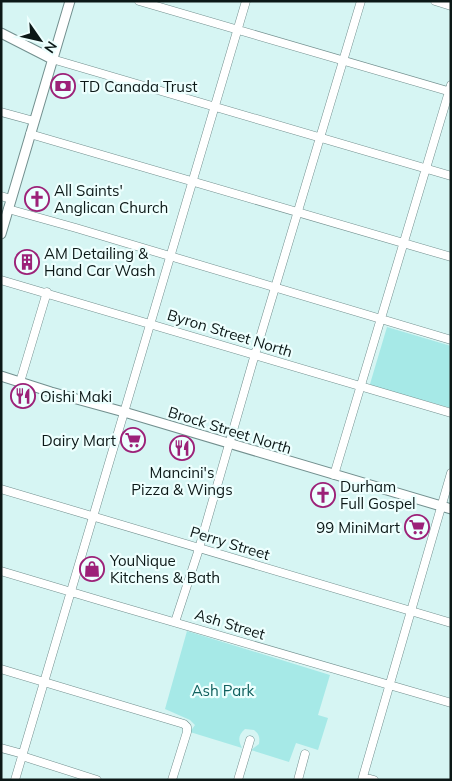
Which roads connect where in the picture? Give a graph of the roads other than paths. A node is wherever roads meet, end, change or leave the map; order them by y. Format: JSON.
{"nodes":[{"id":1,"x":70,"y":1,"type":"edge"},
{"id":2,"x":139,"y":1,"type":"edge"},
{"id":3,"x":246,"y":1,"type":"edge"},
{"id":4,"x":361,"y":1,"type":"edge"},
{"id":5,"x":435,"y":1,"type":"edge"},
{"id":6,"x":451,"y":6,"type":"edge"},
{"id":7,"x":238,"y":29,"type":"junction"},
{"id":8,"x":1,"y":33,"type":"edge"},
{"id":9,"x":52,"y":58,"type":"junction"},
{"id":10,"x":344,"y":60,"type":"junction"},
{"id":11,"x":450,"y":90,"type":"edge"},
{"id":12,"x":214,"y":106,"type":"junction"},
{"id":13,"x":1,"y":112,"type":"edge"},
{"id":14,"x":34,"y":121,"type":"junction"},
{"id":15,"x":30,"y":134,"type":"junction"},
{"id":16,"x":321,"y":137,"type":"junction"},
{"id":17,"x":425,"y":168,"type":"junction"},
{"id":18,"x":451,"y":176,"type":"edge"},
{"id":19,"x":192,"y":181,"type":"junction"},
{"id":20,"x":1,"y":196,"type":"edge"},
{"id":21,"x":12,"y":199,"type":"junction"},
{"id":22,"x":8,"y":210,"type":"junction"},
{"id":23,"x":298,"y":213,"type":"junction"},
{"id":24,"x":1,"y":234,"type":"edge"},
{"id":25,"x":404,"y":244,"type":"junction"},
{"id":26,"x":170,"y":256,"type":"junction"},
{"id":27,"x":451,"y":257,"type":"edge"},
{"id":28,"x":1,"y":280,"type":"edge"},
{"id":29,"x":275,"y":287,"type":"junction"},
{"id":30,"x":46,"y":292,"type":"junction"},
{"id":31,"x":381,"y":319,"type":"junction"},
{"id":32,"x":150,"y":324,"type":"junction"},
{"id":33,"x":451,"y":340,"type":"edge"},
{"id":34,"x":255,"y":355,"type":"junction"},
{"id":35,"x":1,"y":376,"type":"edge"},
{"id":36,"x":20,"y":382,"type":"junction"},
{"id":37,"x":361,"y":386,"type":"junction"},
{"id":38,"x":124,"y":412,"type":"junction"},
{"id":39,"x":451,"y":413,"type":"edge"},
{"id":40,"x":228,"y":444,"type":"junction"},
{"id":41,"x":451,"y":473,"type":"edge"},
{"id":42,"x":334,"y":476,"type":"junction"},
{"id":43,"x":1,"y":489,"type":"edge"},
{"id":44,"x":441,"y":506,"type":"junction"},
{"id":45,"x":451,"y":509,"type":"edge"},
{"id":46,"x":92,"y":517,"type":"junction"},
{"id":47,"x":199,"y":548,"type":"junction"},
{"id":48,"x":1,"y":571,"type":"edge"},
{"id":49,"x":70,"y":591,"type":"junction"},
{"id":50,"x":410,"y":612,"type":"junction"},
{"id":51,"x":175,"y":622,"type":"junction"},
{"id":52,"x":451,"y":623,"type":"edge"},
{"id":53,"x":1,"y":669,"type":"edge"},
{"id":54,"x":44,"y":681,"type":"junction"},
{"id":55,"x":389,"y":686,"type":"junction"},
{"id":56,"x":451,"y":703,"type":"edge"},
{"id":57,"x":250,"y":740,"type":"dead end"},
{"id":58,"x":1,"y":748,"type":"edge"},
{"id":59,"x":305,"y":754,"type":"dead end"},
{"id":60,"x":22,"y":755,"type":"junction"},
{"id":61,"x":363,"y":778,"type":"edge"},
{"id":62,"x":15,"y":780,"type":"edge"},
{"id":63,"x":97,"y":780,"type":"edge"},
{"id":64,"x":172,"y":780,"type":"edge"},
{"id":65,"x":238,"y":780,"type":"edge"},
{"id":66,"x":298,"y":780,"type":"edge"},
{"id":67,"x":374,"y":780,"type":"edge"}],
"edges":[{"from":1,"to":9,"type":"main road"},
{"from":2,"to":7,"type":"street"},
{"from":3,"to":7,"type":"street"},
{"from":4,"to":10,"type":"street"},
{"from":5,"to":6,"type":"street"},
{"from":7,"to":10,"type":"street"},
{"from":7,"to":12,"type":"street"},
{"from":8,"to":9,"type":"main road"},
{"from":9,"to":12,"type":"street"},
{"from":9,"to":14,"type":"main road"},
{"from":10,"to":11,"type":"street"},
{"from":10,"to":16,"type":"street"},
{"from":11,"to":17,"type":"street"},
{"from":12,"to":16,"type":"street"},
{"from":12,"to":19,"type":"street"},
{"from":13,"to":14,"type":"street"},
{"from":14,"to":15,"type":"main road"},
{"from":15,"to":19,"type":"street"},
{"from":15,"to":21,"type":"main road"},
{"from":16,"to":17,"type":"street"},
{"from":16,"to":23,"type":"street"},
{"from":17,"to":18,"type":"street"},
{"from":17,"to":25,"type":"street"},
{"from":19,"to":23,"type":"street"},
{"from":19,"to":26,"type":"street"},
{"from":20,"to":21,"type":"street"},
{"from":21,"to":22,"type":"main road"},
{"from":22,"to":24,"type":"main road"},
{"from":22,"to":26,"type":"street"},
{"from":23,"to":25,"type":"street"},
{"from":23,"to":29,"type":"street"},
{"from":25,"to":27,"type":"street"},
{"from":25,"to":31,"type":"street"},
{"from":26,"to":29,"type":"street"},
{"from":26,"to":32,"type":"street"},
{"from":28,"to":30,"type":"street","name":"Byron Street North"},
{"from":29,"to":31,"type":"street"},
{"from":29,"to":34,"type":"street"},
{"from":30,"to":32,"type":"street","name":"Byron Street North"},
{"from":30,"to":36,"type":"street"},
{"from":31,"to":33,"type":"street"},
{"from":31,"to":37,"type":"street"},
{"from":32,"to":34,"type":"street","name":"Byron Street North"},
{"from":32,"to":38,"type":"street"},
{"from":34,"to":37,"type":"street","name":"Byron Street North"},
{"from":34,"to":40,"type":"street"},
{"from":35,"to":36,"type":"main road","name":"Brock Street North"},
{"from":36,"to":38,"type":"main road","name":"Brock Street North"},
{"from":37,"to":39,"type":"street","name":"Byron Street North"},
{"from":37,"to":42,"type":"street"},
{"from":38,"to":40,"type":"main road","name":"Brock Street North"},
{"from":38,"to":46,"type":"street"},
{"from":40,"to":42,"type":"main road","name":"Brock Street North"},
{"from":40,"to":47,"type":"street"},
{"from":41,"to":44,"type":"street"},
{"from":42,"to":44,"type":"main road","name":"Brock Street North"},
{"from":43,"to":46,"type":"street","name":"Perry Street"},
{"from":44,"to":45,"type":"main road","name":"Brock Street North"},
{"from":44,"to":50,"type":"street"},
{"from":46,"to":47,"type":"street","name":"Perry Street"},
{"from":46,"to":49,"type":"street"},
{"from":47,"to":50,"type":"street","name":"Perry Street"},
{"from":47,"to":51,"type":"street"},
{"from":48,"to":49,"type":"street","name":"Ash Street"},
{"from":49,"to":51,"type":"street","name":"Ash Street"},
{"from":49,"to":54,"type":"street"},
{"from":50,"to":52,"type":"street","name":"Perry Street"},
{"from":50,"to":55,"type":"street"},
{"from":51,"to":55,"type":"street","name":"Ash Street"},
{"from":53,"to":54,"type":"street"},
{"from":54,"to":60,"type":"street"},
{"from":54,"to":64,"type":"street"},
{"from":55,"to":56,"type":"street","name":"Ash Street"},
{"from":55,"to":61,"type":"street"},
{"from":57,"to":65,"type":"street"},
{"from":58,"to":60,"type":"street"},
{"from":59,"to":66,"type":"street"},
{"from":60,"to":62,"type":"street"},
{"from":60,"to":63,"type":"street"},
{"from":61,"to":67,"type":"street"}]}
